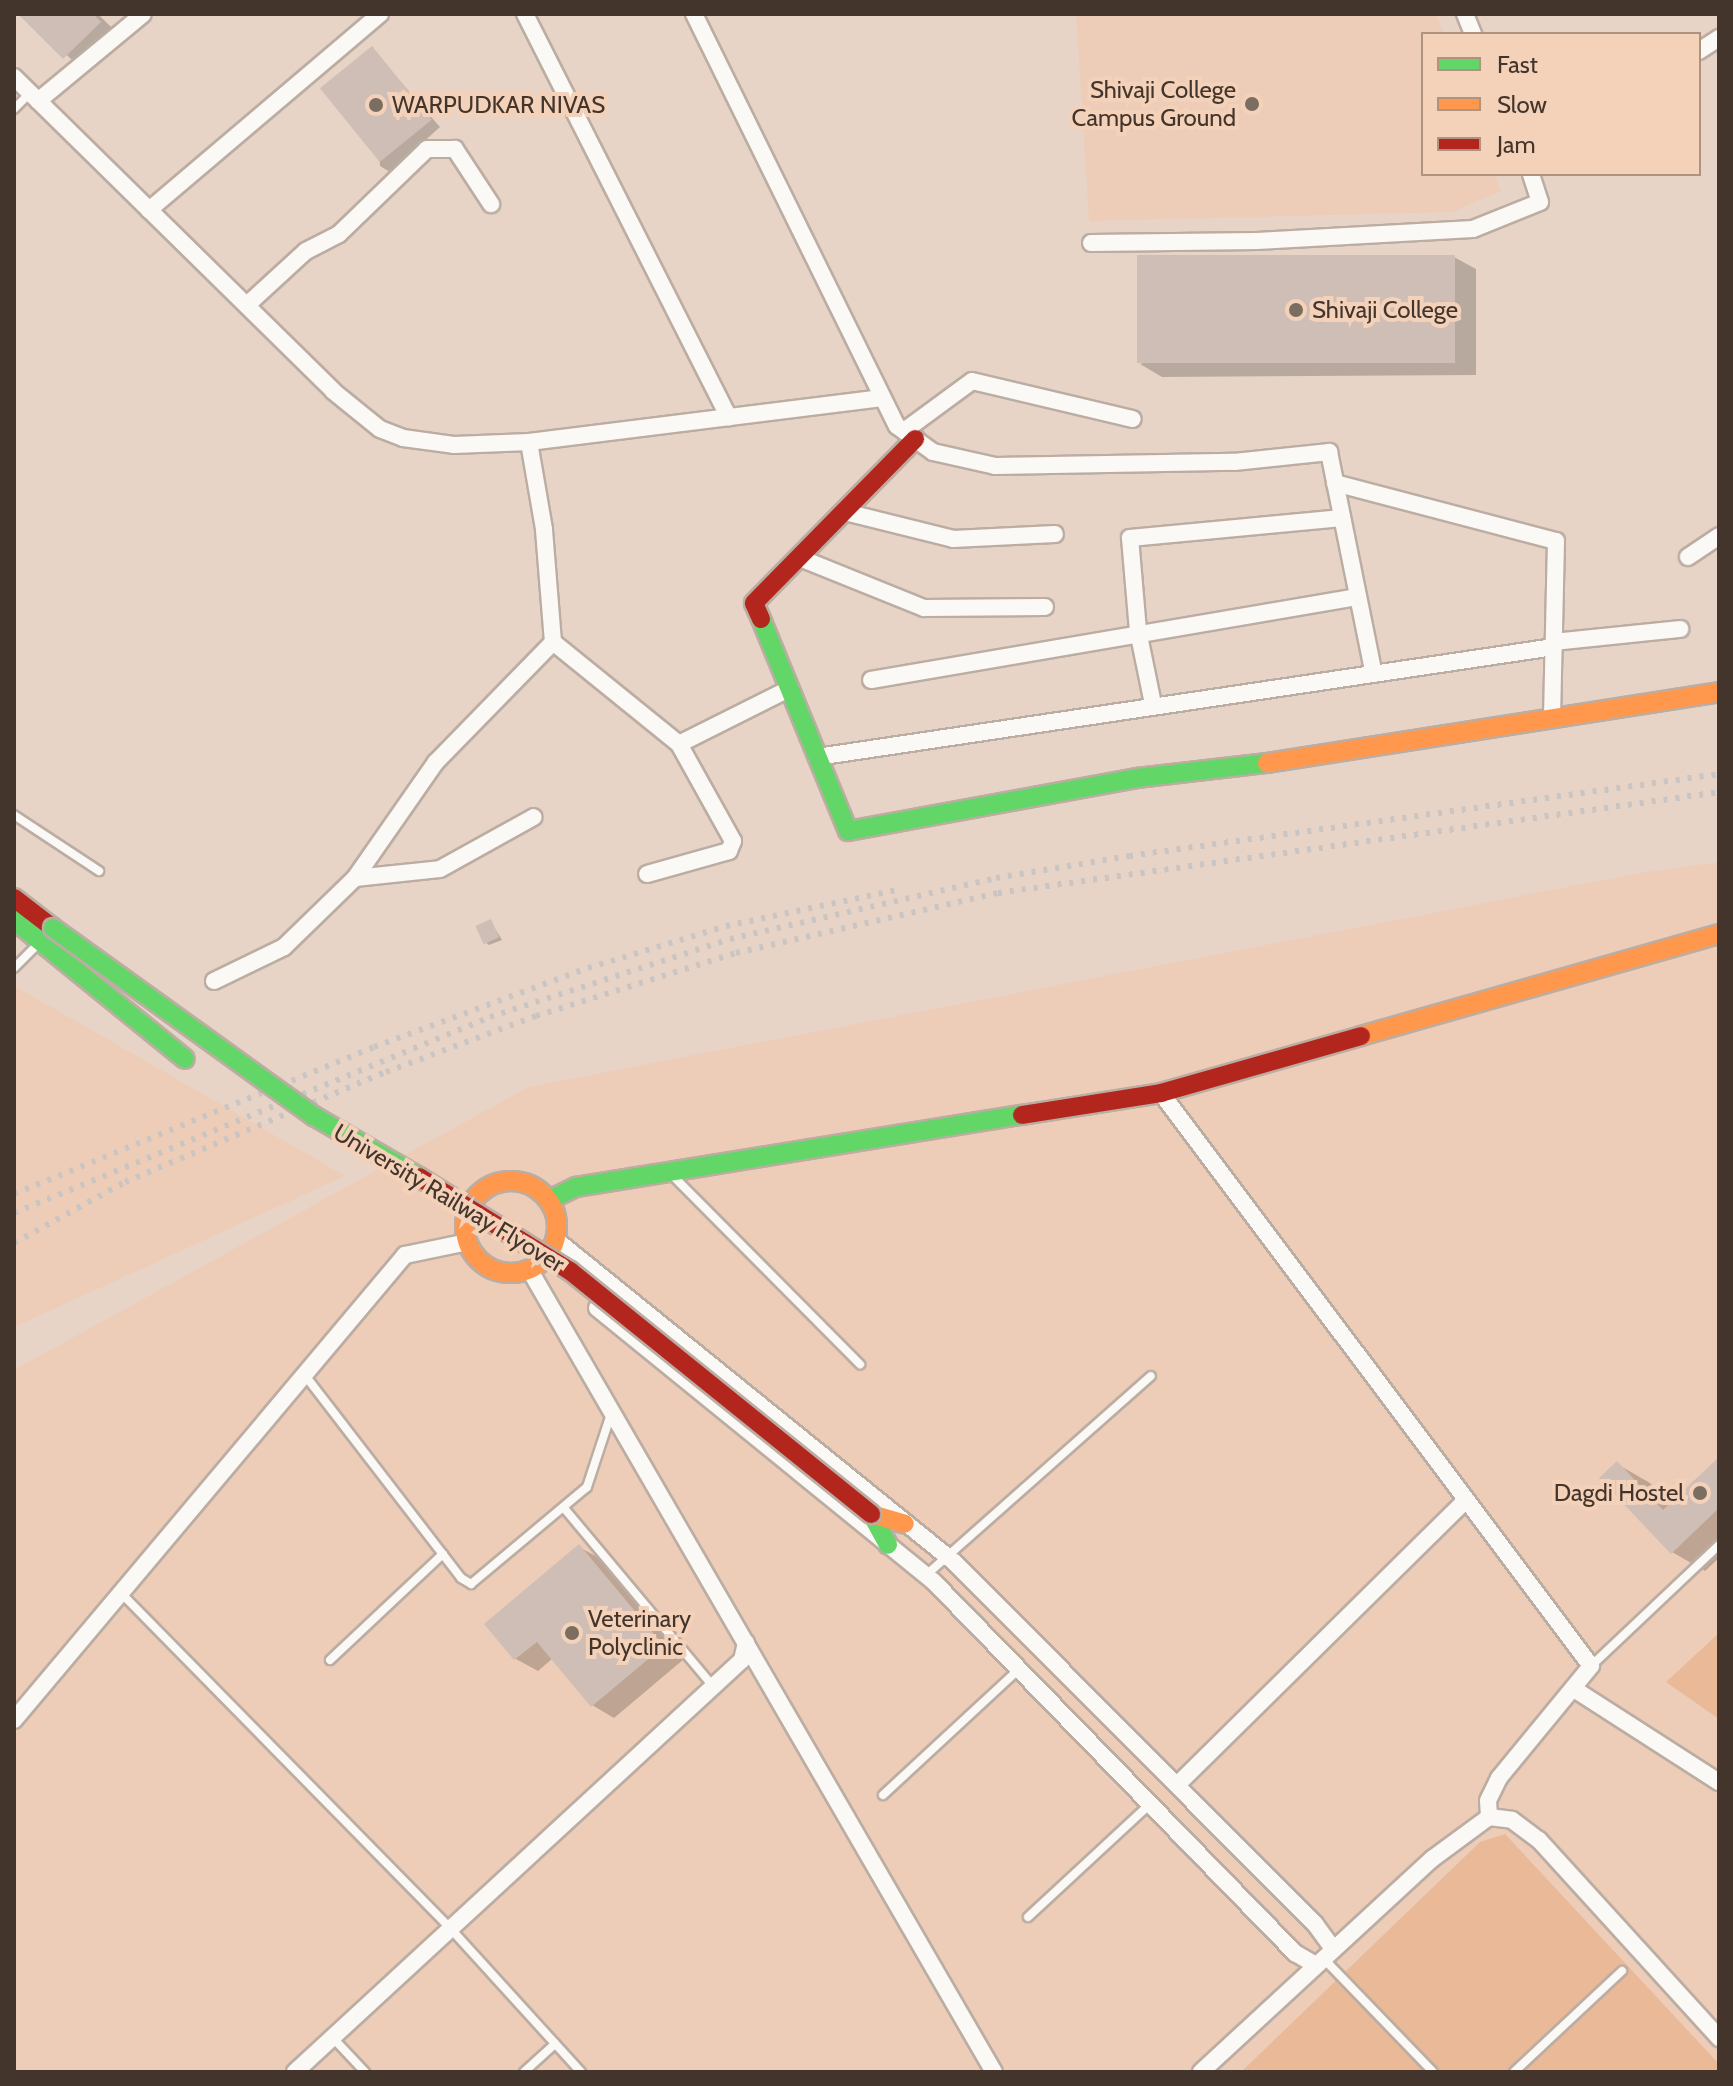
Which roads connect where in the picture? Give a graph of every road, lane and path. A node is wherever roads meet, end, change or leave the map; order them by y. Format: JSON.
{"nodes":[{"id":1,"x":143,"y":14,"type":"edge"},
{"id":2,"x":380,"y":14,"type":"edge"},
{"id":3,"x":525,"y":14,"type":"edge"},
{"id":4,"x":694,"y":14,"type":"edge"},
{"id":5,"x":1719,"y":38,"type":"edge"},
{"id":6,"x":1701,"y":50,"type":"edge"},
{"id":7,"x":14,"y":77,"type":"edge"},
{"id":8,"x":34,"y":97,"type":"junction"},
{"id":9,"x":14,"y":109,"type":"edge"},
{"id":10,"x":1532,"y":176,"type":"edge"},
{"id":11,"x":491,"y":204,"type":"dead end"},
{"id":12,"x":149,"y":210,"type":"junction"},
{"id":13,"x":1091,"y":243,"type":"dead end"},
{"id":14,"x":247,"y":305,"type":"junction"},
{"id":15,"x":882,"y":398,"type":"junction"},
{"id":16,"x":729,"y":417,"type":"junction"},
{"id":17,"x":1133,"y":419,"type":"dead end"},
{"id":18,"x":910,"y":435,"type":"junction"},
{"id":19,"x":529,"y":442,"type":"junction"},
{"id":20,"x":1335,"y":483,"type":"junction"},
{"id":21,"x":845,"y":512,"type":"junction"},
{"id":22,"x":1342,"y":518,"type":"junction"},
{"id":23,"x":1055,"y":534,"type":"dead end"},
{"id":24,"x":1719,"y":536,"type":"edge"},
{"id":25,"x":1688,"y":557,"type":"dead end"},
{"id":26,"x":800,"y":558,"type":"junction"},
{"id":27,"x":1358,"y":597,"type":"junction"},
{"id":28,"x":1045,"y":607,"type":"dead end"},
{"id":29,"x":1680,"y":629,"type":"dead end"},
{"id":30,"x":1138,"y":631,"type":"junction"},
{"id":31,"x":553,"y":642,"type":"junction"},
{"id":32,"x":1554,"y":644,"type":"junction"},
{"id":33,"x":1373,"y":671,"type":"junction"},
{"id":34,"x":871,"y":680,"type":"dead end"},
{"id":35,"x":789,"y":689,"type":"junction"},
{"id":36,"x":1719,"y":692,"type":"edge"},
{"id":37,"x":1153,"y":704,"type":"junction"},
{"id":38,"x":1552,"y":719,"type":"junction"},
{"id":39,"x":679,"y":744,"type":"junction"},
{"id":40,"x":817,"y":757,"type":"junction"},
{"id":41,"x":14,"y":815,"type":"edge"},
{"id":42,"x":534,"y":817,"type":"dead end"},
{"id":43,"x":99,"y":871,"type":"dead end"},
{"id":44,"x":647,"y":874,"type":"dead end"},
{"id":45,"x":355,"y":878,"type":"junction"},
{"id":46,"x":14,"y":898,"type":"edge"},
{"id":47,"x":14,"y":920,"type":"edge"},
{"id":48,"x":1719,"y":934,"type":"edge"},
{"id":49,"x":40,"y":941,"type":"junction"},
{"id":50,"x":14,"y":968,"type":"edge"},
{"id":51,"x":214,"y":981,"type":"dead end"},
{"id":52,"x":185,"y":1059,"type":"dead end"},
{"id":53,"x":1161,"y":1093,"type":"junction"},
{"id":54,"x":669,"y":1172,"type":"junction"},
{"id":55,"x":549,"y":1200,"type":"junction"},
{"id":56,"x":555,"y":1239,"type":"junction"},
{"id":57,"x":468,"y":1242,"type":"junction"},
{"id":58,"x":535,"y":1266,"type":"junction"},
{"id":59,"x":860,"y":1364,"type":"dead end"},
{"id":60,"x":304,"y":1373,"type":"junction"},
{"id":61,"x":1151,"y":1376,"type":"dead end"},
{"id":62,"x":612,"y":1410,"type":"junction"},
{"id":63,"x":1466,"y":1500,"type":"junction"},
{"id":64,"x":564,"y":1508,"type":"junction"},
{"id":65,"x":871,"y":1514,"type":"junction"},
{"id":66,"x":905,"y":1524,"type":"junction"},
{"id":67,"x":888,"y":1545,"type":"junction"},
{"id":68,"x":1719,"y":1545,"type":"edge"},
{"id":69,"x":443,"y":1554,"type":"junction"},
{"id":70,"x":945,"y":1555,"type":"junction"},
{"id":71,"x":926,"y":1575,"type":"junction"},
{"id":72,"x":121,"y":1592,"type":"junction"},
{"id":73,"x":746,"y":1642,"type":"junction"},
{"id":74,"x":330,"y":1660,"type":"dead end"},
{"id":75,"x":1591,"y":1666,"type":"junction"},
{"id":76,"x":1019,"y":1669,"type":"junction"},
{"id":77,"x":713,"y":1686,"type":"junction"},
{"id":78,"x":1574,"y":1689,"type":"junction"},
{"id":79,"x":14,"y":1720,"type":"edge"},
{"id":80,"x":1719,"y":1782,"type":"edge"},
{"id":81,"x":1177,"y":1785,"type":"junction"},
{"id":82,"x":883,"y":1795,"type":"dead end"},
{"id":83,"x":1150,"y":1804,"type":"junction"},
{"id":84,"x":1489,"y":1817,"type":"junction"},
{"id":85,"x":1028,"y":1917,"type":"dead end"},
{"id":86,"x":450,"y":1928,"type":"junction"},
{"id":87,"x":1323,"y":1957,"type":"junction"},
{"id":88,"x":1622,"y":1971,"type":"dead end"},
{"id":89,"x":332,"y":2037,"type":"junction"},
{"id":90,"x":1719,"y":2038,"type":"edge"},
{"id":91,"x":555,"y":2044,"type":"junction"},
{"id":92,"x":295,"y":2072,"type":"edge"},
{"id":93,"x":365,"y":2072,"type":"edge"},
{"id":94,"x":524,"y":2072,"type":"edge"},
{"id":95,"x":581,"y":2072,"type":"edge"},
{"id":96,"x":994,"y":2072,"type":"edge"},
{"id":97,"x":1201,"y":2072,"type":"edge"},
{"id":98,"x":1433,"y":2072,"type":"edge"},
{"id":99,"x":1514,"y":2072,"type":"edge"}],
"edges":[{"from":1,"to":8,"type":"street"},
{"from":2,"to":12,"type":"street"},
{"from":3,"to":16,"type":"street"},
{"from":4,"to":15,"type":"street"},
{"from":5,"to":6,"type":"street"},
{"from":7,"to":8,"type":"street"},
{"from":8,"to":9,"type":"lane"},
{"from":8,"to":12,"type":"street"},
{"from":10,"to":13,"type":"street"},
{"from":11,"to":14,"type":"street"},
{"from":12,"to":14,"type":"street"},
{"from":14,"to":19,"type":"street"},
{"from":15,"to":16,"type":"street"},
{"from":15,"to":18,"type":"street"},
{"from":16,"to":19,"type":"street"},
{"from":17,"to":18,"type":"street"},
{"from":18,"to":20,"type":"street"},
{"from":18,"to":21,"type":"street"},
{"from":19,"to":31,"type":"street"},
{"from":20,"to":22,"type":"street"},
{"from":20,"to":32,"type":"street"},
{"from":21,"to":23,"type":"street"},
{"from":21,"to":26,"type":"street"},
{"from":22,"to":27,"type":"street"},
{"from":22,"to":30,"type":"street"},
{"from":24,"to":25,"type":"street"},
{"from":26,"to":28,"type":"street"},
{"from":26,"to":35,"type":"street"},
{"from":27,"to":30,"type":"street"},
{"from":27,"to":33,"type":"street"},
{"from":29,"to":32,"type":"street"},
{"from":30,"to":34,"type":"street"},
{"from":30,"to":37,"type":"street"},
{"from":31,"to":39,"type":"street"},
{"from":31,"to":45,"type":"street"},
{"from":32,"to":33,"type":"street"},
{"from":32,"to":38,"type":"street"},
{"from":33,"to":37,"type":"street"},
{"from":35,"to":39,"type":"street"},
{"from":35,"to":40,"type":"street"},
{"from":36,"to":38,"type":"street"},
{"from":37,"to":40,"type":"street"},
{"from":38,"to":40,"type":"street"},
{"from":39,"to":44,"type":"street"},
{"from":41,"to":43,"type":"lane"},
{"from":42,"to":45,"type":"street"},
{"from":45,"to":51,"type":"street"},
{"from":46,"to":65,"type":"street","name":"University Railway Flyover","bridge":true},
{"from":47,"to":49,"type":"street"},
{"from":48,"to":53,"type":"street"},
{"from":49,"to":50,"type":"lane"},
{"from":49,"to":52,"type":"street"},
{"from":53,"to":54,"type":"street"},
{"from":53,"to":63,"type":"street"},
{"from":54,"to":55,"type":"street"},
{"from":54,"to":59,"type":"lane"},
{"from":55,"to":56,"type":"street"},
{"from":55,"to":57,"type":"street"},
{"from":56,"to":58,"type":"street"},
{"from":56,"to":66,"type":"street"},
{"from":57,"to":58,"type":"street"},
{"from":57,"to":60,"type":"street"},
{"from":58,"to":62,"type":"street"},
{"from":58,"to":67,"type":"street"},
{"from":60,"to":69,"type":"lane"},
{"from":60,"to":72,"type":"street"},
{"from":61,"to":70,"type":"lane"},
{"from":62,"to":64,"type":"lane"},
{"from":62,"to":73,"type":"street"},
{"from":63,"to":75,"type":"street"},
{"from":63,"to":81,"type":"street"},
{"from":64,"to":69,"type":"lane"},
{"from":64,"to":77,"type":"lane"},
{"from":65,"to":66,"type":"street","name":"University Railway Flyover"},
{"from":65,"to":67,"type":"street","name":"University Railway Flyover"},
{"from":66,"to":70,"type":"street"},
{"from":67,"to":71,"type":"street"},
{"from":68,"to":75,"type":"lane"},
{"from":69,"to":74,"type":"lane"},
{"from":70,"to":71,"type":"lane"},
{"from":70,"to":81,"type":"street"},
{"from":71,"to":76,"type":"street"},
{"from":72,"to":79,"type":"street"},
{"from":72,"to":86,"type":"lane"},
{"from":73,"to":77,"type":"street"},
{"from":73,"to":96,"type":"street"},
{"from":75,"to":78,"type":"street"},
{"from":76,"to":82,"type":"lane"},
{"from":76,"to":83,"type":"street"},
{"from":77,"to":86,"type":"street"},
{"from":78,"to":80,"type":"street"},
{"from":78,"to":84,"type":"street"},
{"from":81,"to":87,"type":"street"},
{"from":83,"to":85,"type":"lane"},
{"from":83,"to":87,"type":"street"},
{"from":84,"to":87,"type":"street"},
{"from":84,"to":90,"type":"street"},
{"from":86,"to":89,"type":"street"},
{"from":86,"to":91,"type":"lane"},
{"from":87,"to":97,"type":"street"},
{"from":87,"to":98,"type":"lane"},
{"from":88,"to":99,"type":"lane"},
{"from":89,"to":92,"type":"street"},
{"from":89,"to":93,"type":"lane"},
{"from":91,"to":94,"type":"lane"},
{"from":91,"to":95,"type":"lane"}]}
